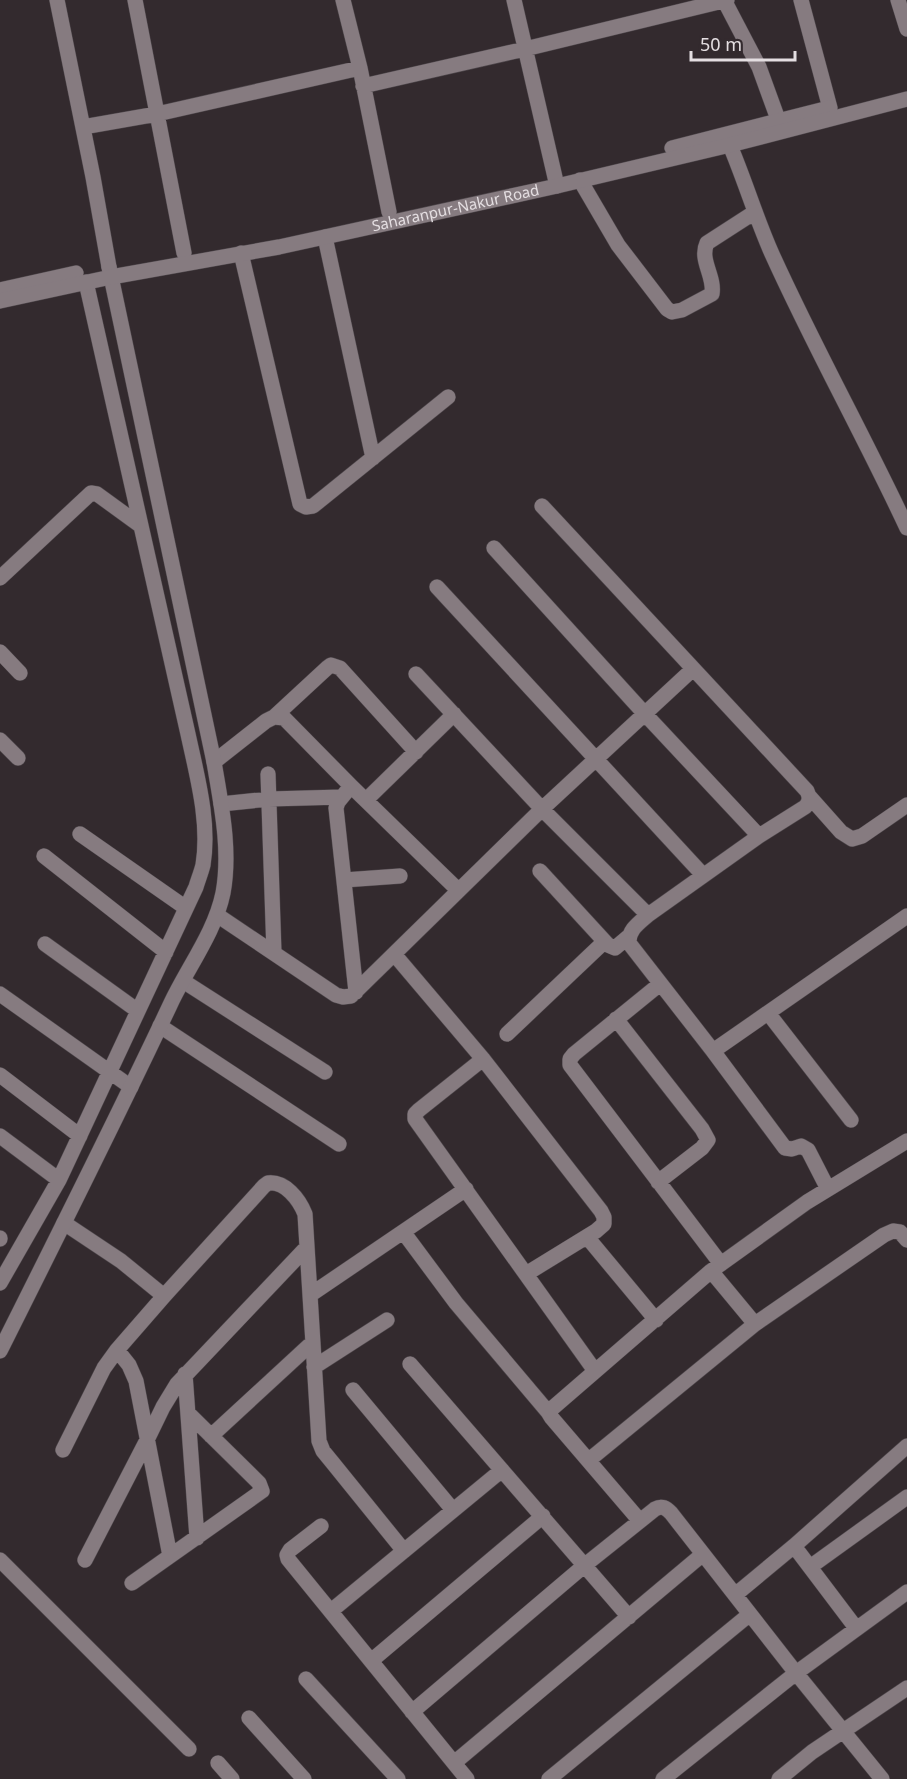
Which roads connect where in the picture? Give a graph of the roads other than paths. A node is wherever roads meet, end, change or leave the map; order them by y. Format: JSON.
{"nodes":[{"id":1,"x":57,"y":0,"type":"edge"},
{"id":2,"x":135,"y":0,"type":"edge"},
{"id":3,"x":343,"y":0,"type":"edge"},
{"id":4,"x":514,"y":0,"type":"edge"},
{"id":5,"x":726,"y":0,"type":"edge"},
{"id":6,"x":801,"y":0,"type":"edge"},
{"id":7,"x":898,"y":0,"type":"edge"},
{"id":8,"x":907,"y":29,"type":"edge"},
{"id":9,"x":525,"y":49,"type":"junction"},
{"id":10,"x":360,"y":68,"type":"junction"},
{"id":11,"x":363,"y":86,"type":"junction"},
{"id":12,"x":907,"y":88,"type":"edge"},
{"id":13,"x":907,"y":99,"type":"edge"},
{"id":14,"x":830,"y":108,"type":"junction"},
{"id":15,"x":157,"y":114,"type":"junction"},
{"id":16,"x":779,"y":122,"type":"junction"},
{"id":17,"x":83,"y":127,"type":"junction"},
{"id":18,"x":728,"y":140,"type":"junction"},
{"id":19,"x":580,"y":180,"type":"junction"},
{"id":20,"x":555,"y":181,"type":"junction"},
{"id":21,"x":389,"y":212,"type":"junction"},
{"id":22,"x":755,"y":212,"type":"junction"},
{"id":23,"x":325,"y":237,"type":"junction"},
{"id":24,"x":184,"y":253,"type":"junction"},
{"id":25,"x":242,"y":253,"type":"junction"},
{"id":26,"x":110,"y":272,"type":"junction"},
{"id":27,"x":86,"y":282,"type":"junction"},
{"id":28,"x":0,"y":290,"type":"edge"},
{"id":29,"x":0,"y":301,"type":"edge"},
{"id":30,"x":448,"y":397,"type":"dead end"},
{"id":31,"x":373,"y":458,"type":"junction"},
{"id":32,"x":542,"y":506,"type":"dead end"},
{"id":33,"x":141,"y":526,"type":"junction"},
{"id":34,"x":907,"y":528,"type":"edge"},
{"id":35,"x":494,"y":548,"type":"dead end"},
{"id":36,"x":0,"y":578,"type":"edge"},
{"id":37,"x":167,"y":587,"type":"junction"},
{"id":38,"x":437,"y":587,"type":"dead end"},
{"id":39,"x":0,"y":652,"type":"edge"},
{"id":40,"x":693,"y":669,"type":"junction"},
{"id":41,"x":20,"y":673,"type":"dead end"},
{"id":42,"x":416,"y":674,"type":"dead end"},
{"id":43,"x":644,"y":713,"type":"junction"},
{"id":44,"x":454,"y":714,"type":"junction"},
{"id":45,"x":274,"y":717,"type":"junction"},
{"id":46,"x":0,"y":740,"type":"edge"},
{"id":47,"x":416,"y":752,"type":"junction"},
{"id":48,"x":18,"y":758,"type":"dead end"},
{"id":49,"x":596,"y":759,"type":"junction"},
{"id":50,"x":214,"y":762,"type":"junction"},
{"id":51,"x":268,"y":774,"type":"dead end"},
{"id":52,"x":347,"y":791,"type":"junction"},
{"id":53,"x":809,"y":796,"type":"junction"},
{"id":54,"x":269,"y":799,"type":"junction"},
{"id":55,"x":366,"y":800,"type":"junction"},
{"id":56,"x":221,"y":804,"type":"junction"},
{"id":57,"x":907,"y":805,"type":"edge"},
{"id":58,"x":542,"y":809,"type":"junction"},
{"id":59,"x":80,"y":834,"type":"dead end"},
{"id":60,"x":759,"y":836,"type":"junction"},
{"id":61,"x":44,"y":856,"type":"dead end"},
{"id":62,"x":540,"y":871,"type":"dead end"},
{"id":63,"x":703,"y":875,"type":"junction"},
{"id":64,"x":400,"y":876,"type":"dead end"},
{"id":65,"x":344,"y":880,"type":"junction"},
{"id":66,"x":458,"y":890,"type":"junction"},
{"id":67,"x":186,"y":908,"type":"junction"},
{"id":68,"x":217,"y":915,"type":"junction"},
{"id":69,"x":648,"y":915,"type":"junction"},
{"id":70,"x":907,"y":916,"type":"edge"},
{"id":71,"x":628,"y":937,"type":"junction"},
{"id":72,"x":604,"y":942,"type":"junction"},
{"id":73,"x":45,"y":944,"type":"dead end"},
{"id":74,"x":166,"y":952,"type":"junction"},
{"id":75,"x":274,"y":953,"type":"junction"},
{"id":76,"x":394,"y":954,"type":"junction"},
{"id":77,"x":183,"y":981,"type":"junction"},
{"id":78,"x":660,"y":984,"type":"junction"},
{"id":79,"x":356,"y":992,"type":"junction"},
{"id":80,"x":0,"y":994,"type":"edge"},
{"id":81,"x":138,"y":1011,"type":"junction"},
{"id":82,"x":768,"y":1013,"type":"junction"},
{"id":83,"x":616,"y":1019,"type":"junction"},
{"id":84,"x":160,"y":1026,"type":"junction"},
{"id":85,"x":507,"y":1034,"type":"dead end"},
{"id":86,"x":713,"y":1052,"type":"junction"},
{"id":87,"x":483,"y":1059,"type":"junction"},
{"id":88,"x":325,"y":1072,"type":"dead end"},
{"id":89,"x":0,"y":1075,"type":"edge"},
{"id":90,"x":120,"y":1079,"type":"junction"},
{"id":91,"x":851,"y":1120,"type":"dead end"},
{"id":92,"x":0,"y":1136,"type":"edge"},
{"id":93,"x":80,"y":1136,"type":"junction"},
{"id":94,"x":907,"y":1141,"type":"edge"},
{"id":95,"x":339,"y":1144,"type":"dead end"},
{"id":96,"x":59,"y":1180,"type":"junction"},
{"id":97,"x":658,"y":1182,"type":"junction"},
{"id":98,"x":828,"y":1188,"type":"junction"},
{"id":99,"x":466,"y":1189,"type":"junction"},
{"id":100,"x":64,"y":1223,"type":"junction"},
{"id":101,"x":404,"y":1233,"type":"junction"},
{"id":102,"x":587,"y":1236,"type":"junction"},
{"id":103,"x":907,"y":1240,"type":"edge"},
{"id":104,"x":308,"y":1247,"type":"junction"},
{"id":105,"x":716,"y":1268,"type":"junction"},
{"id":106,"x":526,"y":1274,"type":"junction"},
{"id":107,"x":0,"y":1283,"type":"edge"},
{"id":108,"x":310,"y":1295,"type":"junction"},
{"id":109,"x":164,"y":1296,"type":"junction"},
{"id":110,"x":387,"y":1320,"type":"dead end"},
{"id":111,"x":656,"y":1320,"type":"junction"},
{"id":112,"x":755,"y":1324,"type":"junction"},
{"id":113,"x":312,"y":1342,"type":"junction"},
{"id":114,"x":117,"y":1350,"type":"junction"},
{"id":115,"x":0,"y":1351,"type":"edge"},
{"id":116,"x":410,"y":1364,"type":"dead end"},
{"id":117,"x":314,"y":1367,"type":"junction"},
{"id":118,"x":595,"y":1371,"type":"junction"},
{"id":119,"x":185,"y":1374,"type":"junction"},
{"id":120,"x":353,"y":1390,"type":"dead end"},
{"id":121,"x":548,"y":1412,"type":"junction"},
{"id":122,"x":188,"y":1413,"type":"junction"},
{"id":123,"x":211,"y":1436,"type":"junction"},
{"id":124,"x":147,"y":1440,"type":"junction"},
{"id":125,"x":907,"y":1446,"type":"edge"},
{"id":126,"x":63,"y":1450,"type":"dead end"},
{"id":127,"x":589,"y":1460,"type":"junction"},
{"id":128,"x":502,"y":1470,"type":"junction"},
{"id":129,"x":907,"y":1497,"type":"edge"},
{"id":130,"x":453,"y":1510,"type":"junction"},
{"id":131,"x":543,"y":1516,"type":"junction"},
{"id":132,"x":640,"y":1521,"type":"junction"},
{"id":133,"x":321,"y":1526,"type":"dead end"},
{"id":134,"x":197,"y":1538,"type":"junction"},
{"id":135,"x":794,"y":1546,"type":"junction"},
{"id":136,"x":404,"y":1551,"type":"junction"},
{"id":137,"x":703,"y":1554,"type":"junction"},
{"id":138,"x":170,"y":1556,"type":"junction"},
{"id":139,"x":0,"y":1560,"type":"edge"},
{"id":140,"x":85,"y":1560,"type":"dead end"},
{"id":141,"x":585,"y":1565,"type":"junction"},
{"id":142,"x":810,"y":1567,"type":"junction"},
{"id":143,"x":132,"y":1583,"type":"dead end"},
{"id":144,"x":907,"y":1592,"type":"edge"},
{"id":145,"x":735,"y":1595,"type":"junction"},
{"id":146,"x":331,"y":1611,"type":"junction"},
{"id":147,"x":750,"y":1614,"type":"junction"},
{"id":148,"x":629,"y":1617,"type":"junction"},
{"id":149,"x":856,"y":1628,"type":"junction"},
{"id":150,"x":371,"y":1661,"type":"junction"},
{"id":151,"x":796,"y":1673,"type":"junction"},
{"id":152,"x":306,"y":1679,"type":"dead end"},
{"id":153,"x":907,"y":1688,"type":"edge"},
{"id":154,"x":412,"y":1712,"type":"junction"},
{"id":155,"x":249,"y":1718,"type":"dead end"},
{"id":156,"x":843,"y":1731,"type":"junction"},
{"id":157,"x":189,"y":1749,"type":"dead end"},
{"id":158,"x":218,"y":1763,"type":"dead end"},
{"id":159,"x":454,"y":1763,"type":"junction"},
{"id":160,"x":232,"y":1779,"type":"edge"},
{"id":161,"x":304,"y":1779,"type":"edge"},
{"id":162,"x":398,"y":1779,"type":"edge"},
{"id":163,"x":467,"y":1779,"type":"edge"},
{"id":164,"x":549,"y":1779,"type":"edge"},
{"id":165,"x":663,"y":1779,"type":"edge"},
{"id":166,"x":779,"y":1779,"type":"edge"},
{"id":167,"x":882,"y":1779,"type":"edge"}],
"edges":[{"from":1,"to":17,"type":"street"},
{"from":2,"to":15,"type":"street"},
{"from":3,"to":10,"type":"street"},
{"from":4,"to":9,"type":"street"},
{"from":5,"to":9,"type":"street"},
{"from":5,"to":16,"type":"street"},
{"from":6,"to":14,"type":"street"},
{"from":7,"to":8,"type":"street"},
{"from":9,"to":11,"type":"street"},
{"from":9,"to":20,"type":"street"},
{"from":10,"to":11,"type":"street"},
{"from":10,"to":15,"type":"street"},
{"from":11,"to":21,"type":"street"},
{"from":12,"to":14,"type":"street","name":"Saharanpur-Nakur Road"},
{"from":13,"to":18,"type":"street","name":"Saharanpur-Nakur Road"},
{"from":14,"to":16,"type":"street","name":"Saharanpur-Nakur Road"},
{"from":15,"to":17,"type":"street"},
{"from":15,"to":24,"type":"street"},
{"from":16,"to":18,"type":"street","name":"Saharanpur-Nakur Road"},
{"from":17,"to":26,"type":"street"},
{"from":18,"to":19,"type":"street","name":"Saharanpur-Nakur Road"},
{"from":18,"to":20,"type":"street","name":"Saharanpur-Nakur Road"},
{"from":18,"to":22,"type":"street"},
{"from":19,"to":20,"type":"street","name":"Saharanpur-Nakur Road"},
{"from":19,"to":22,"type":"street"},
{"from":20,"to":21,"type":"street","name":"Saharanpur-Nakur Road"},
{"from":20,"to":23,"type":"street","name":"Saharanpur-Nakur Road"},
{"from":21,"to":24,"type":"street","name":"Saharanpur-Nakur Road"},
{"from":22,"to":34,"type":"street"},
{"from":23,"to":25,"type":"street","name":"Saharanpur-Nakur Road"},
{"from":23,"to":31,"type":"street"},
{"from":24,"to":26,"type":"street","name":"Saharanpur-Nakur Road"},
{"from":25,"to":26,"type":"street","name":"Saharanpur-Nakur Road"},
{"from":25,"to":31,"type":"street"},
{"from":26,"to":27,"type":"street","name":"Saharanpur-Nakur Road"},
{"from":26,"to":28,"type":"street","name":"Saharanpur-Nakur Road"},
{"from":26,"to":37,"type":"street"},
{"from":27,"to":29,"type":"street","name":"Saharanpur-Nakur Road"},
{"from":27,"to":33,"type":"street"},
{"from":30,"to":31,"type":"street"},
{"from":32,"to":40,"type":"street"},
{"from":33,"to":36,"type":"street"},
{"from":33,"to":37,"type":"street"},
{"from":35,"to":43,"type":"street"},
{"from":37,"to":50,"type":"street"},
{"from":37,"to":67,"type":"street"},
{"from":38,"to":49,"type":"street"},
{"from":39,"to":41,"type":"street"},
{"from":40,"to":43,"type":"street"},
{"from":40,"to":53,"type":"street"},
{"from":42,"to":44,"type":"street"},
{"from":43,"to":49,"type":"street"},
{"from":43,"to":60,"type":"street"},
{"from":44,"to":47,"type":"street"},
{"from":44,"to":58,"type":"street"},
{"from":45,"to":47,"type":"street"},
{"from":45,"to":50,"type":"street"},
{"from":45,"to":52,"type":"street"},
{"from":46,"to":48,"type":"street"},
{"from":47,"to":55,"type":"street"},
{"from":49,"to":58,"type":"street"},
{"from":49,"to":63,"type":"street"},
{"from":50,"to":56,"type":"street"},
{"from":51,"to":54,"type":"street"},
{"from":52,"to":54,"type":"street"},
{"from":52,"to":55,"type":"street"},
{"from":52,"to":65,"type":"street"},
{"from":53,"to":57,"type":"street"},
{"from":53,"to":60,"type":"street"},
{"from":54,"to":56,"type":"street"},
{"from":54,"to":75,"type":"street"},
{"from":55,"to":66,"type":"street"},
{"from":56,"to":68,"type":"street"},
{"from":58,"to":66,"type":"street"},
{"from":58,"to":69,"type":"street"},
{"from":59,"to":67,"type":"street"},
{"from":60,"to":63,"type":"street"},
{"from":61,"to":74,"type":"street"},
{"from":62,"to":72,"type":"street"},
{"from":63,"to":69,"type":"street"},
{"from":64,"to":65,"type":"street"},
{"from":65,"to":79,"type":"street"},
{"from":66,"to":76,"type":"street"},
{"from":67,"to":74,"type":"street"},
{"from":68,"to":75,"type":"street"},
{"from":68,"to":77,"type":"street"},
{"from":69,"to":71,"type":"street"},
{"from":70,"to":82,"type":"street"},
{"from":71,"to":72,"type":"street"},
{"from":71,"to":78,"type":"street"},
{"from":72,"to":85,"type":"street"},
{"from":73,"to":81,"type":"street"},
{"from":74,"to":81,"type":"street"},
{"from":75,"to":79,"type":"street"},
{"from":76,"to":79,"type":"street"},
{"from":76,"to":87,"type":"street"},
{"from":77,"to":84,"type":"street"},
{"from":77,"to":88,"type":"street"},
{"from":78,"to":83,"type":"street"},
{"from":78,"to":86,"type":"street"},
{"from":80,"to":90,"type":"street"},
{"from":81,"to":90,"type":"street"},
{"from":82,"to":86,"type":"street"},
{"from":82,"to":91,"type":"street"},
{"from":83,"to":97,"type":"street"},
{"from":83,"to":97,"type":"street"},
{"from":84,"to":90,"type":"street"},
{"from":84,"to":95,"type":"street"},
{"from":86,"to":98,"type":"street"},
{"from":87,"to":99,"type":"street"},
{"from":87,"to":102,"type":"street"},
{"from":89,"to":93,"type":"street"},
{"from":90,"to":93,"type":"street"},
{"from":90,"to":100,"type":"street"},
{"from":92,"to":96,"type":"street"},
{"from":93,"to":96,"type":"street"},
{"from":94,"to":98,"type":"street"},
{"from":96,"to":107,"type":"street"},
{"from":97,"to":105,"type":"street"},
{"from":98,"to":105,"type":"street"},
{"from":99,"to":101,"type":"street"},
{"from":99,"to":106,"type":"street"},
{"from":100,"to":109,"type":"street"},
{"from":100,"to":115,"type":"street"},
{"from":101,"to":108,"type":"street"},
{"from":101,"to":121,"type":"street"},
{"from":102,"to":106,"type":"street"},
{"from":102,"to":111,"type":"street"},
{"from":103,"to":112,"type":"street"},
{"from":104,"to":108,"type":"street"},
{"from":104,"to":109,"type":"street"},
{"from":104,"to":119,"type":"street"},
{"from":105,"to":111,"type":"street"},
{"from":105,"to":112,"type":"street"},
{"from":106,"to":118,"type":"street"},
{"from":108,"to":113,"type":"street"},
{"from":109,"to":114,"type":"street"},
{"from":110,"to":117,"type":"street"},
{"from":111,"to":118,"type":"street"},
{"from":112,"to":127,"type":"street"},
{"from":113,"to":117,"type":"street"},
{"from":113,"to":123,"type":"street"},
{"from":114,"to":124,"type":"street"},
{"from":114,"to":126,"type":"street"},
{"from":116,"to":128,"type":"street"},
{"from":117,"to":136,"type":"street"},
{"from":118,"to":121,"type":"street"},
{"from":119,"to":122,"type":"street"},
{"from":119,"to":124,"type":"street"},
{"from":120,"to":130,"type":"street"},
{"from":121,"to":127,"type":"street"},
{"from":122,"to":123,"type":"street"},
{"from":122,"to":134,"type":"street"},
{"from":123,"to":134,"type":"street"},
{"from":124,"to":138,"type":"street"},
{"from":124,"to":140,"type":"street"},
{"from":125,"to":135,"type":"street"},
{"from":127,"to":132,"type":"street"},
{"from":128,"to":130,"type":"street"},
{"from":128,"to":131,"type":"street"},
{"from":129,"to":142,"type":"street"},
{"from":130,"to":136,"type":"street"},
{"from":131,"to":141,"type":"street"},
{"from":131,"to":150,"type":"street"},
{"from":132,"to":137,"type":"street"},
{"from":132,"to":141,"type":"street"},
{"from":133,"to":146,"type":"street"},
{"from":134,"to":138,"type":"street"},
{"from":135,"to":142,"type":"street"},
{"from":135,"to":145,"type":"street"},
{"from":136,"to":146,"type":"street"},
{"from":137,"to":145,"type":"street"},
{"from":137,"to":148,"type":"street"},
{"from":138,"to":143,"type":"street"},
{"from":139,"to":157,"type":"street"},
{"from":141,"to":148,"type":"street"},
{"from":141,"to":154,"type":"street"},
{"from":142,"to":149,"type":"street"},
{"from":144,"to":149,"type":"street"},
{"from":145,"to":147,"type":"street"},
{"from":146,"to":150,"type":"street"},
{"from":147,"to":151,"type":"street"},
{"from":147,"to":164,"type":"street"},
{"from":148,"to":159,"type":"street"},
{"from":149,"to":151,"type":"street"},
{"from":150,"to":154,"type":"street"},
{"from":151,"to":156,"type":"street"},
{"from":151,"to":165,"type":"street"},
{"from":152,"to":162,"type":"street"},
{"from":153,"to":156,"type":"street"},
{"from":154,"to":159,"type":"street"},
{"from":155,"to":161,"type":"street"},
{"from":156,"to":166,"type":"street"},
{"from":156,"to":167,"type":"street"},
{"from":158,"to":160,"type":"street"},
{"from":159,"to":163,"type":"street"}]}
